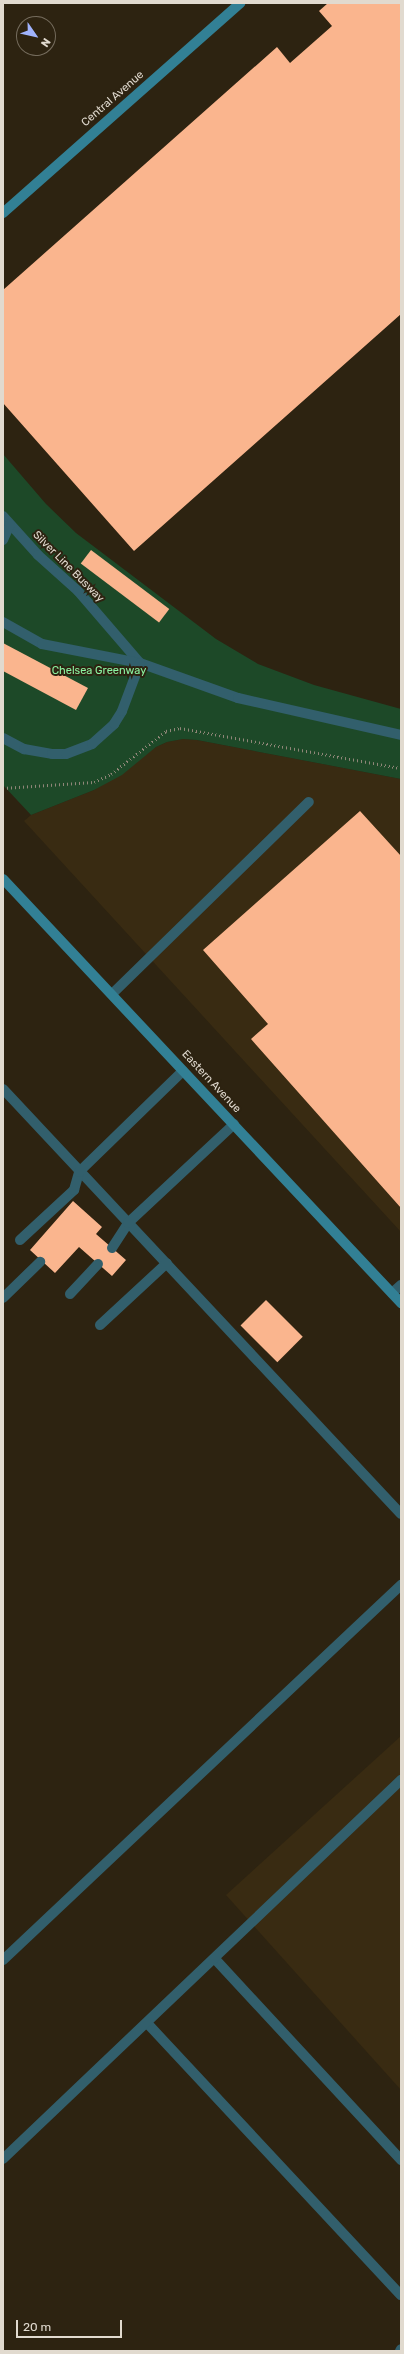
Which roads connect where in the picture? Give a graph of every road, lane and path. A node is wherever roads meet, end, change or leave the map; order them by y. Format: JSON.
{"nodes":[{"id":1,"x":240,"y":3,"type":"edge"},
{"id":2,"x":3,"y":213,"type":"edge"},
{"id":3,"x":3,"y":516,"type":"edge"},
{"id":4,"x":10,"y":524,"type":"junction"},
{"id":5,"x":3,"y":540,"type":"edge"},
{"id":6,"x":3,"y":622,"type":"edge"},
{"id":7,"x":140,"y":663,"type":"junction"},
{"id":8,"x":401,"y":735,"type":"edge"},
{"id":9,"x":3,"y":738,"type":"edge"},
{"id":10,"x":401,"y":768,"type":"edge"},
{"id":11,"x":3,"y":788,"type":"edge"},
{"id":12,"x":309,"y":802,"type":"dead end"},
{"id":13,"x":3,"y":879,"type":"edge"},
{"id":14,"x":112,"y":994,"type":"junction"},
{"id":15,"x":183,"y":1071,"type":"junction"},
{"id":16,"x":3,"y":1088,"type":"edge"},
{"id":17,"x":234,"y":1124,"type":"junction"},
{"id":18,"x":79,"y":1172,"type":"junction"},
{"id":19,"x":128,"y":1223,"type":"junction"},
{"id":20,"x":20,"y":1240,"type":"dead end"},
{"id":21,"x":112,"y":1248,"type":"dead end"},
{"id":22,"x":40,"y":1262,"type":"dead end"},
{"id":23,"x":167,"y":1263,"type":"junction"},
{"id":24,"x":98,"y":1264,"type":"dead end"},
{"id":25,"x":401,"y":1285,"type":"edge"},
{"id":26,"x":392,"y":1293,"type":"junction"},
{"id":27,"x":70,"y":1294,"type":"dead end"},
{"id":28,"x":3,"y":1298,"type":"edge"},
{"id":29,"x":401,"y":1303,"type":"edge"},
{"id":30,"x":100,"y":1325,"type":"dead end"},
{"id":31,"x":401,"y":1514,"type":"edge"},
{"id":32,"x":401,"y":1585,"type":"edge"},
{"id":33,"x":401,"y":1780,"type":"edge"},
{"id":34,"x":215,"y":1959,"type":"junction"},
{"id":35,"x":3,"y":1960,"type":"edge"},
{"id":36,"x":147,"y":2023,"type":"junction"},
{"id":37,"x":3,"y":2159,"type":"edge"},
{"id":38,"x":401,"y":2160,"type":"edge"},
{"id":39,"x":401,"y":2295,"type":"edge"}],
"edges":[{"from":1,"to":2,"type":"main road","name":"Central Avenue"},
{"from":3,"to":4,"type":"street","name":"Silver Line Busway"},
{"from":4,"to":5,"type":"street"},
{"from":4,"to":7,"type":"street","name":"Silver Line Busway"},
{"from":6,"to":7,"type":"street"},
{"from":7,"to":8,"type":"street"},
{"from":7,"to":9,"type":"street"},
{"from":10,"to":11,"type":"path"},
{"from":12,"to":14,"type":"street"},
{"from":13,"to":14,"type":"main road","name":"Eastern Avenue"},
{"from":14,"to":15,"type":"main road","name":"Eastern Avenue"},
{"from":15,"to":17,"type":"main road","name":"Eastern Avenue"},
{"from":15,"to":18,"type":"street"},
{"from":16,"to":18,"type":"street"},
{"from":17,"to":19,"type":"street"},
{"from":17,"to":26,"type":"main road","name":"Eastern Avenue"},
{"from":18,"to":19,"type":"street"},
{"from":18,"to":20,"type":"street"},
{"from":19,"to":21,"type":"street"},
{"from":19,"to":23,"type":"street"},
{"from":22,"to":28,"type":"street"},
{"from":23,"to":30,"type":"street"},
{"from":23,"to":31,"type":"street"},
{"from":24,"to":27,"type":"street"},
{"from":25,"to":26,"type":"street"},
{"from":26,"to":29,"type":"main road","name":"Eastern Avenue"},
{"from":32,"to":35,"type":"street"},
{"from":33,"to":34,"type":"street"},
{"from":34,"to":36,"type":"street"},
{"from":34,"to":38,"type":"street"},
{"from":36,"to":37,"type":"street"},
{"from":36,"to":39,"type":"street"}]}
